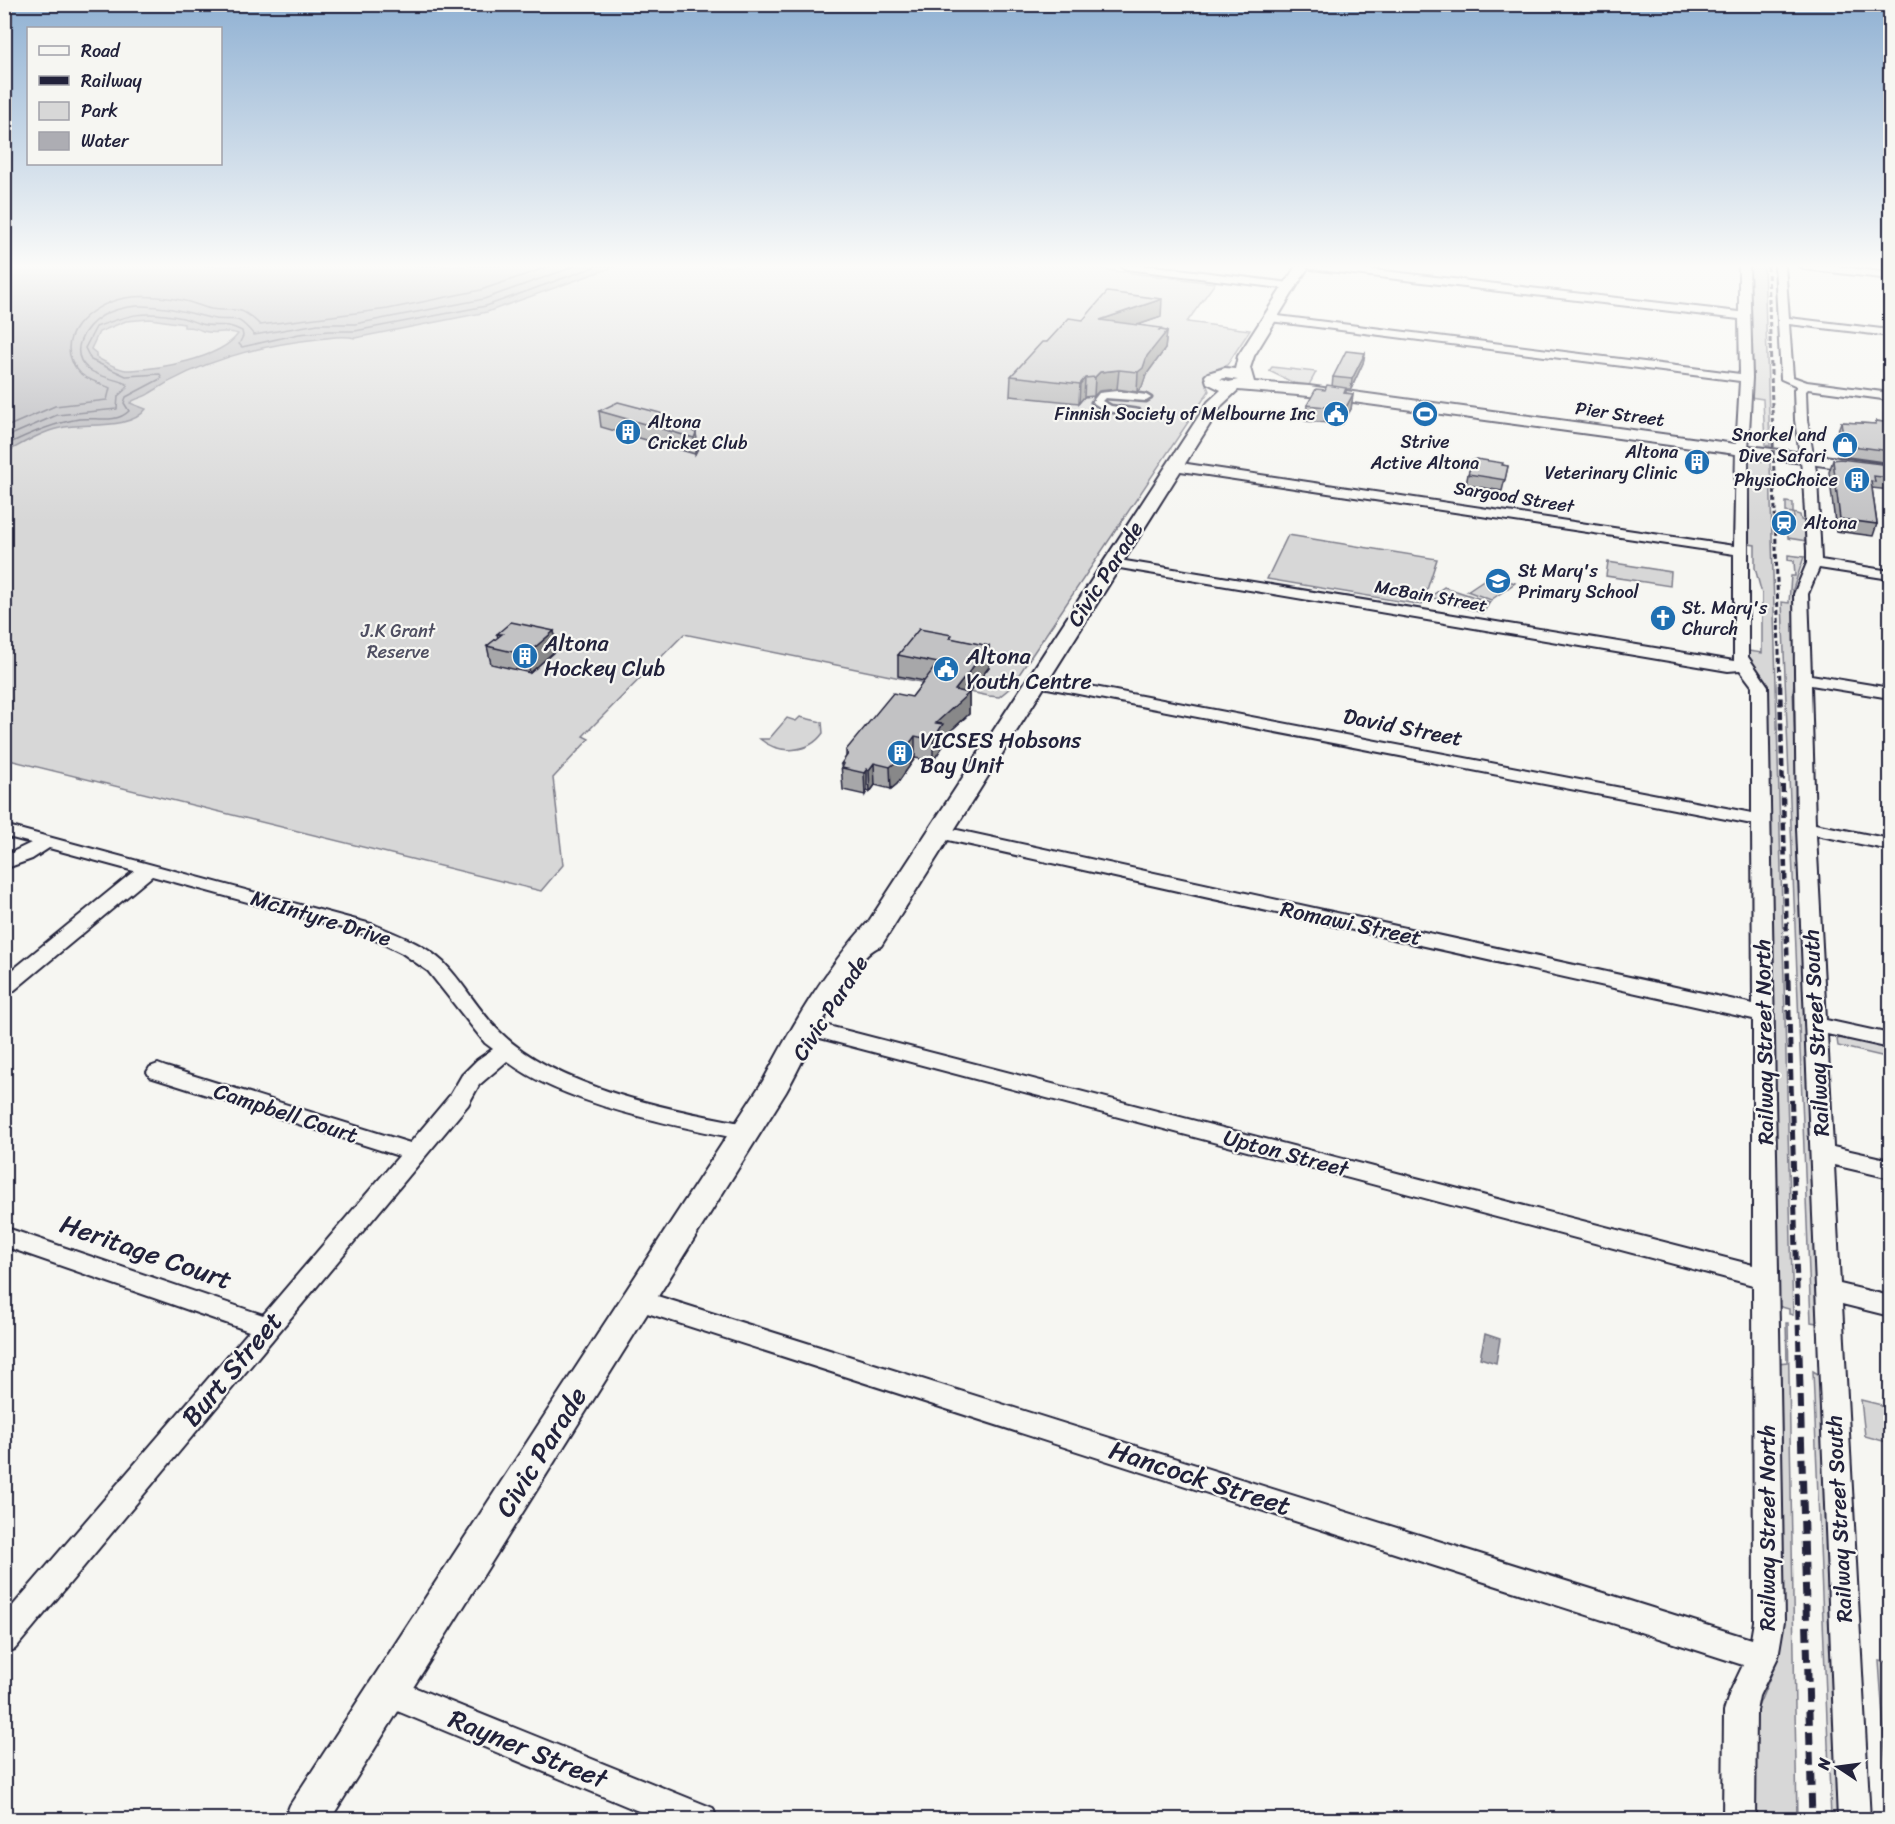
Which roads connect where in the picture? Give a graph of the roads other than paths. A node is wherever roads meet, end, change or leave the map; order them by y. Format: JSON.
{"nodes":[{"id":1,"x":1249,"y":351,"type":"edge"},
{"id":2,"x":1533,"y":351,"type":"edge"},
{"id":3,"x":1745,"y":351,"type":"edge"},
{"id":4,"x":1785,"y":351,"type":"edge"},
{"id":5,"x":1246,"y":356,"type":"junction"},
{"id":6,"x":1746,"y":378,"type":"junction"},
{"id":7,"x":1241,"y":382,"type":"junction"},
{"id":8,"x":1805,"y":385,"type":"junction"},
{"id":9,"x":1216,"y":386,"type":"junction"},
{"id":10,"x":1890,"y":396,"type":"edge"},
{"id":11,"x":1146,"y":398,"type":"dead end"},
{"id":12,"x":1136,"y":412,"type":"dead end"},
{"id":13,"x":1742,"y":450,"type":"junction"},
{"id":14,"x":1807,"y":459,"type":"junction"},
{"id":15,"x":1174,"y":466,"type":"junction"},
{"id":16,"x":1890,"y":470,"type":"edge"},
{"id":17,"x":1741,"y":551,"type":"junction"},
{"id":18,"x":1113,"y":563,"type":"junction"},
{"id":19,"x":1814,"y":563,"type":"junction"},
{"id":20,"x":1890,"y":575,"type":"edge"},
{"id":21,"x":1744,"y":665,"type":"junction"},
{"id":22,"x":1804,"y":679,"type":"junction"},
{"id":23,"x":1036,"y":681,"type":"junction"},
{"id":24,"x":1890,"y":693,"type":"edge"},
{"id":25,"x":1761,"y":820,"type":"junction"},
{"id":26,"x":1806,"y":828,"type":"junction"},
{"id":27,"x":4,"y":830,"type":"edge"},
{"id":28,"x":939,"y":832,"type":"junction"},
{"id":29,"x":38,"y":840,"type":"junction"},
{"id":30,"x":1890,"y":844,"type":"edge"},
{"id":31,"x":4,"y":856,"type":"edge"},
{"id":32,"x":4,"y":863,"type":"edge"},
{"id":33,"x":149,"y":869,"type":"junction"},
{"id":34,"x":4,"y":988,"type":"edge"},
{"id":35,"x":1764,"y":1014,"type":"junction"},
{"id":36,"x":1817,"y":1025,"type":"junction"},
{"id":37,"x":813,"y":1029,"type":"junction"},
{"id":38,"x":1890,"y":1041,"type":"edge"},
{"id":39,"x":512,"y":1054,"type":"junction"},
{"id":40,"x":158,"y":1072,"type":"dead end"},
{"id":41,"x":743,"y":1137,"type":"junction"},
{"id":42,"x":415,"y":1153,"type":"junction"},
{"id":43,"x":1821,"y":1153,"type":"junction"},
{"id":44,"x":1890,"y":1169,"type":"edge"},
{"id":45,"x":4,"y":1236,"type":"edge"},
{"id":46,"x":1766,"y":1278,"type":"junction"},
{"id":47,"x":1828,"y":1292,"type":"junction"},
{"id":48,"x":638,"y":1300,"type":"junction"},
{"id":49,"x":1890,"y":1306,"type":"edge"},
{"id":50,"x":268,"y":1327,"type":"junction"},
{"id":51,"x":4,"y":1639,"type":"edge"},
{"id":52,"x":1763,"y":1657,"type":"junction"},
{"id":53,"x":389,"y":1692,"type":"junction"},
{"id":54,"x":306,"y":1820,"type":"edge"},
{"id":55,"x":701,"y":1820,"type":"edge"},
{"id":56,"x":1739,"y":1820,"type":"edge"},
{"id":57,"x":1854,"y":1820,"type":"edge"}],
"edges":[{"from":1,"to":5,"type":"street","name":"Civic Parade"},
{"from":2,"to":6,"type":"street"},
{"from":3,"to":6,"type":"street","name":"Railway Street North"},
{"from":4,"to":8,"type":"street"},
{"from":5,"to":7,"type":"street","name":"Civic Parade"},
{"from":5,"to":9,"type":"street","name":"Civic Parade"},
{"from":6,"to":13,"type":"street","name":"Railway Street North"},
{"from":7,"to":9,"type":"street","name":"Civic Parade"},
{"from":7,"to":9,"type":"street","name":"Pier Street"},
{"from":7,"to":13,"type":"street","name":"Pier Street"},
{"from":8,"to":10,"type":"street"},
{"from":8,"to":14,"type":"street","name":"Railway Street South"},
{"from":9,"to":15,"type":"street","name":"Civic Parade"},
{"from":11,"to":12,"type":"street"},
{"from":13,"to":14,"type":"street","name":"Pier Street"},
{"from":13,"to":17,"type":"street","name":"Railway Street North"},
{"from":14,"to":16,"type":"street","name":"Pier Street"},
{"from":14,"to":19,"type":"street","name":"Railway Street South"},
{"from":15,"to":17,"type":"street","name":"Sargood Street"},
{"from":15,"to":18,"type":"street","name":"Civic Parade"},
{"from":17,"to":21,"type":"street","name":"Railway Street North"},
{"from":18,"to":21,"type":"street","name":"McBain Street"},
{"from":18,"to":23,"type":"street","name":"Civic Parade"},
{"from":19,"to":20,"type":"street"},
{"from":19,"to":22,"type":"street","name":"Railway Street South"},
{"from":21,"to":25,"type":"street","name":"Railway Street North"},
{"from":22,"to":24,"type":"street"},
{"from":22,"to":26,"type":"street","name":"Railway Street South"},
{"from":23,"to":25,"type":"street","name":"David Street"},
{"from":23,"to":28,"type":"street","name":"Civic Parade"},
{"from":25,"to":35,"type":"street","name":"Railway Street North"},
{"from":26,"to":30,"type":"street"},
{"from":26,"to":36,"type":"street","name":"Railway Street South"},
{"from":27,"to":29,"type":"street","name":"McIntyre Drive"},
{"from":28,"to":35,"type":"street","name":"Romawi Street"},
{"from":28,"to":37,"type":"street","name":"Civic Parade"},
{"from":29,"to":31,"type":"street"},
{"from":29,"to":32,"type":"street"},
{"from":29,"to":33,"type":"street","name":"McIntyre Drive"},
{"from":33,"to":34,"type":"street"},
{"from":33,"to":39,"type":"street","name":"McIntyre Drive"},
{"from":35,"to":46,"type":"street","name":"Railway Street North"},
{"from":36,"to":38,"type":"street"},
{"from":36,"to":43,"type":"street","name":"Railway Street South"},
{"from":37,"to":41,"type":"street","name":"Civic Parade"},
{"from":37,"to":46,"type":"street","name":"Upton Street"},
{"from":39,"to":41,"type":"street","name":"McIntyre Drive"},
{"from":39,"to":42,"type":"street","name":"Burt Street"},
{"from":40,"to":42,"type":"street","name":"Campbell Court"},
{"from":41,"to":48,"type":"street","name":"Civic Parade"},
{"from":42,"to":50,"type":"street","name":"Burt Street"},
{"from":43,"to":44,"type":"street"},
{"from":43,"to":47,"type":"street","name":"Railway Street South"},
{"from":45,"to":50,"type":"street","name":"Heritage Court"},
{"from":46,"to":52,"type":"street","name":"Railway Street North"},
{"from":47,"to":49,"type":"street"},
{"from":47,"to":57,"type":"street","name":"Railway Street South"},
{"from":48,"to":52,"type":"street","name":"Hancock Street"},
{"from":48,"to":53,"type":"street","name":"Civic Parade"},
{"from":50,"to":51,"type":"street","name":"Burt Street"},
{"from":52,"to":56,"type":"street","name":"Railway Street North"},
{"from":53,"to":54,"type":"street","name":"Civic Parade"},
{"from":53,"to":55,"type":"street","name":"Rayner Street"}]}
